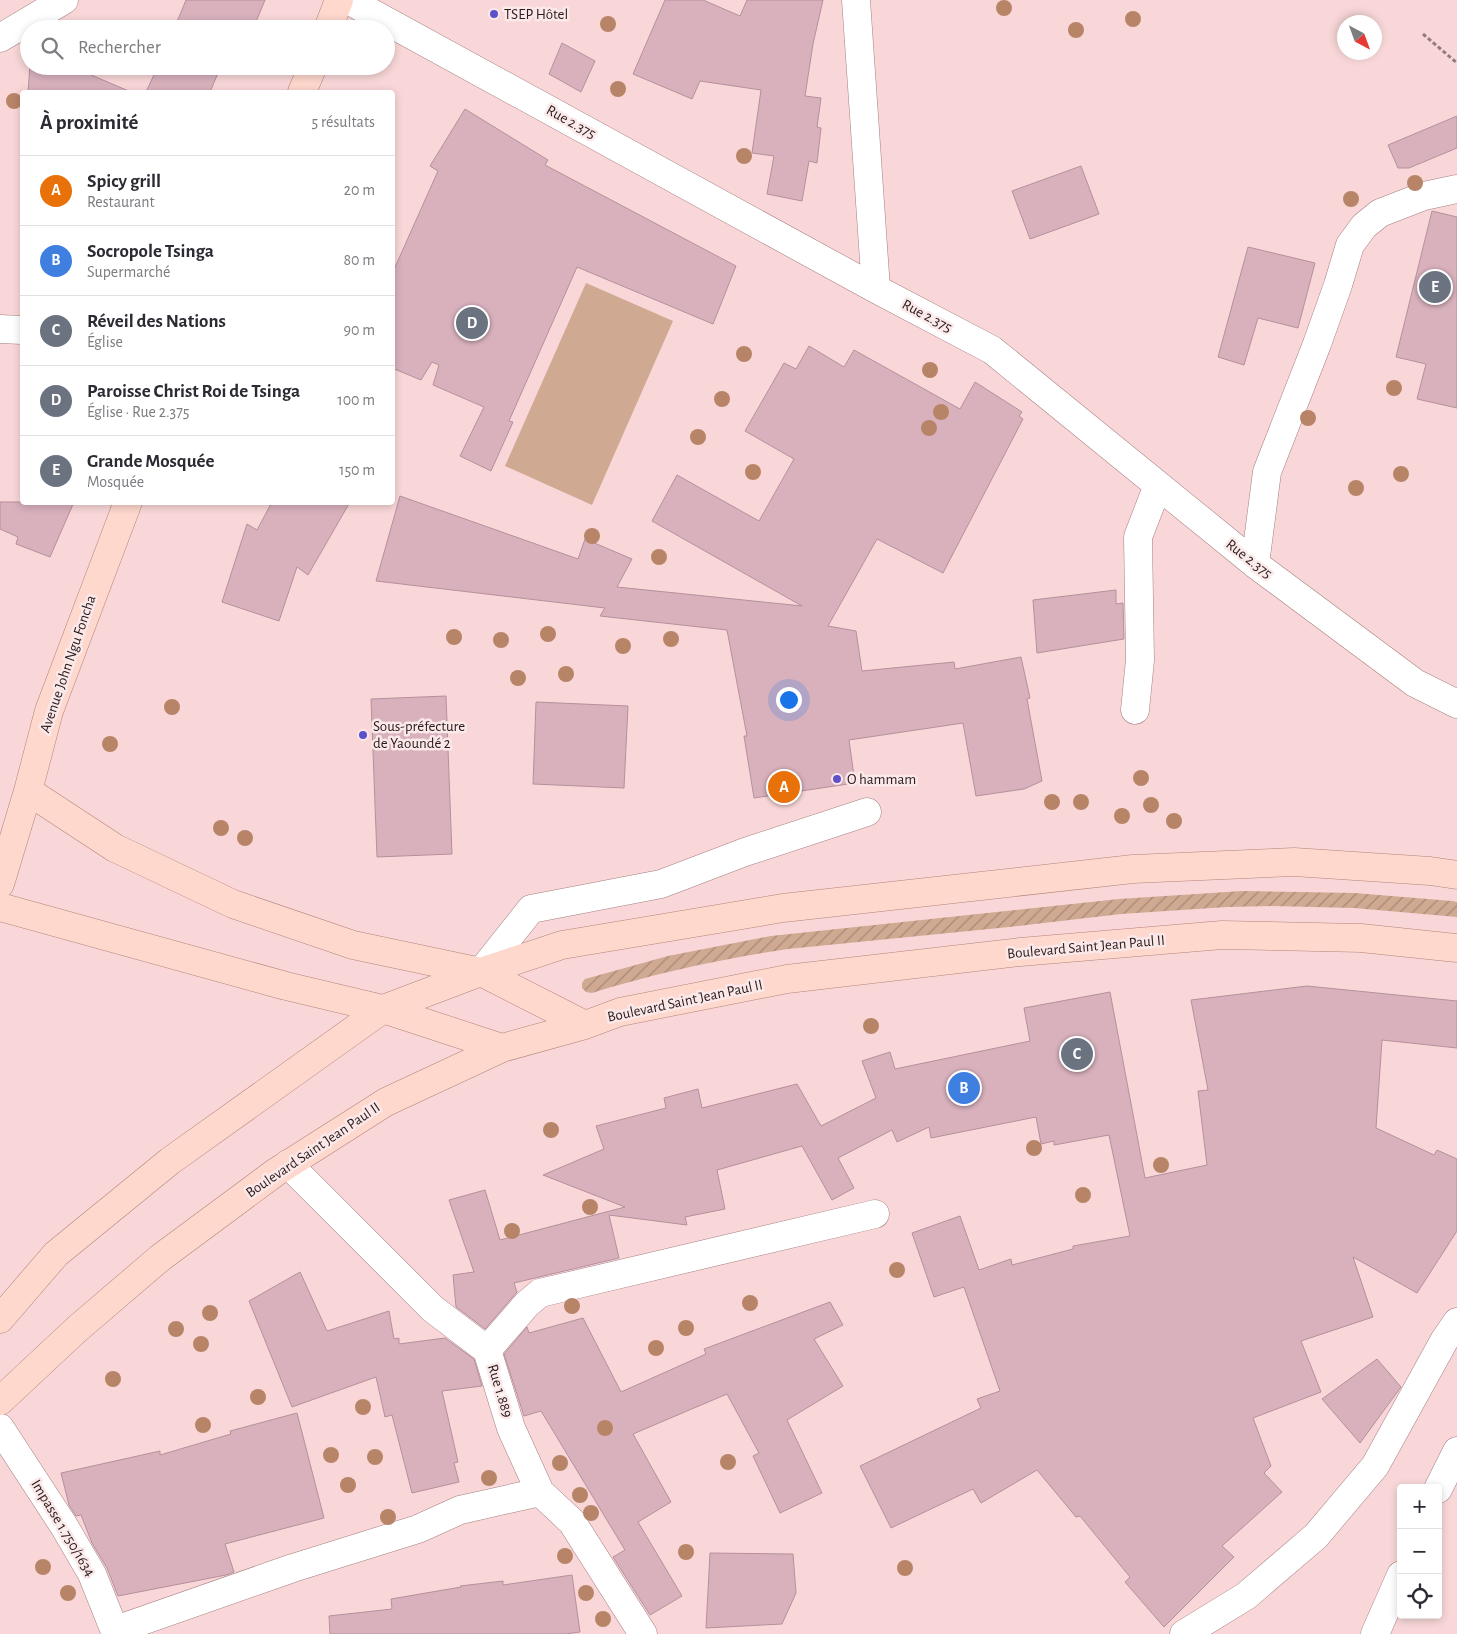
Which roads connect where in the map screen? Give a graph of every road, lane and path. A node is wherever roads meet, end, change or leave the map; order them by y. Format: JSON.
{"nodes":[{"id":1,"x":64,"y":0,"type":"edge"},
{"id":2,"x":339,"y":0,"type":"edge"},
{"id":3,"x":348,"y":0,"type":"edge"},
{"id":4,"x":856,"y":0,"type":"edge"},
{"id":5,"x":30,"y":20,"type":"edge"},
{"id":6,"x":331,"y":20,"type":"edge"},
{"id":7,"x":385,"y":20,"type":"edge"},
{"id":8,"x":20,"y":26,"type":"edge"},
{"id":9,"x":395,"y":26,"type":"edge"},
{"id":10,"x":1423,"y":34,"type":"dead end"},
{"id":11,"x":0,"y":38,"type":"edge"},
{"id":12,"x":1457,"y":63,"type":"edge"},
{"id":13,"x":309,"y":75,"type":"edge"},
{"id":14,"x":303,"y":90,"type":"edge"},
{"id":15,"x":1457,"y":190,"type":"edge"},
{"id":16,"x":876,"y":289,"type":"junction"},
{"id":17,"x":0,"y":329,"type":"edge"},
{"id":18,"x":20,"y":330,"type":"edge"},
{"id":19,"x":1158,"y":485,"type":"junction"},
{"id":20,"x":127,"y":505,"type":"edge"},
{"id":21,"x":1255,"y":564,"type":"junction"},
{"id":22,"x":1457,"y":704,"type":"edge"},
{"id":23,"x":1135,"y":710,"type":"dead end"},
{"id":24,"x":28,"y":791,"type":"junction"},
{"id":25,"x":867,"y":812,"type":"dead end"},
{"id":26,"x":8,"y":828,"type":"edge"},
{"id":27,"x":1457,"y":875,"type":"edge"},
{"id":28,"x":0,"y":884,"type":"edge"},
{"id":29,"x":0,"y":907,"type":"edge"},
{"id":30,"x":1457,"y":948,"type":"edge"},
{"id":31,"x":481,"y":972,"type":"junction"},
{"id":32,"x":383,"y":1009,"type":"junction"},
{"id":33,"x":585,"y":1025,"type":"junction"},
{"id":34,"x":502,"y":1048,"type":"junction"},
{"id":35,"x":288,"y":1164,"type":"junction"},
{"id":36,"x":875,"y":1214,"type":"dead end"},
{"id":37,"x":0,"y":1319,"type":"edge"},
{"id":38,"x":1457,"y":1322,"type":"edge"},
{"id":39,"x":487,"y":1350,"type":"junction"},
{"id":40,"x":0,"y":1401,"type":"edge"},
{"id":41,"x":0,"y":1428,"type":"edge"},
{"id":42,"x":1457,"y":1451,"type":"edge"},
{"id":43,"x":1440,"y":1484,"type":"edge"},
{"id":44,"x":540,"y":1492,"type":"junction"},
{"id":45,"x":1397,"y":1584,"type":"edge"},
{"id":46,"x":116,"y":1632,"type":"edge"},
{"id":47,"x":643,"y":1634,"type":"edge"},
{"id":48,"x":1184,"y":1634,"type":"edge"},
{"id":49,"x":1375,"y":1634,"type":"edge"}],
"edges":[{"from":1,"to":5,"type":"street"},
{"from":2,"to":6,"type":"main road"},
{"from":3,"to":7,"type":"street","name":"Rue 2.375"},
{"from":4,"to":16,"type":"street"},
{"from":8,"to":11,"type":"street"},
{"from":9,"to":16,"type":"street","name":"Rue 2.375"},
{"from":10,"to":12,"type":"path"},
{"from":13,"to":14,"type":"main road"},
{"from":15,"to":21,"type":"street"},
{"from":16,"to":19,"type":"street","name":"Rue 2.375"},
{"from":17,"to":18,"type":"street"},
{"from":19,"to":21,"type":"street","name":"Rue 2.375"},
{"from":19,"to":23,"type":"street"},
{"from":20,"to":24,"type":"main road","name":"Avenue John Ngu Foncha"},
{"from":21,"to":22,"type":"street","name":"Rue 2.375"},
{"from":24,"to":26,"type":"main road","name":"Avenue John Ngu Foncha"},
{"from":24,"to":31,"type":"main road"},
{"from":25,"to":31,"type":"street"},
{"from":26,"to":28,"type":"main road","name":"Avenue John Ngu Foncha"},
{"from":27,"to":31,"type":"main road"},
{"from":29,"to":32,"type":"main road"},
{"from":30,"to":33,"type":"main road","name":"Boulevard Saint Jean Paul II"},
{"from":31,"to":32,"type":"main road"},
{"from":31,"to":33,"type":"main road"},
{"from":32,"to":34,"type":"main road"},
{"from":32,"to":37,"type":"main road"},
{"from":33,"to":34,"type":"main road","name":"Boulevard Saint Jean Paul II"},
{"from":34,"to":35,"type":"main road","name":"Boulevard Saint Jean Paul II"},
{"from":35,"to":39,"type":"street","name":"Rue 1.889"},
{"from":35,"to":40,"type":"main road","name":"Boulevard Saint Jean Paul II"},
{"from":36,"to":39,"type":"street"},
{"from":38,"to":48,"type":"street"},
{"from":39,"to":44,"type":"street","name":"Rue 1.889"},
{"from":41,"to":46,"type":"street","name":"Impasse 1.750/1634"},
{"from":42,"to":43,"type":"street"},
{"from":44,"to":46,"type":"street"},
{"from":44,"to":47,"type":"street","name":"Rue 1.889"},
{"from":45,"to":49,"type":"street"}]}
